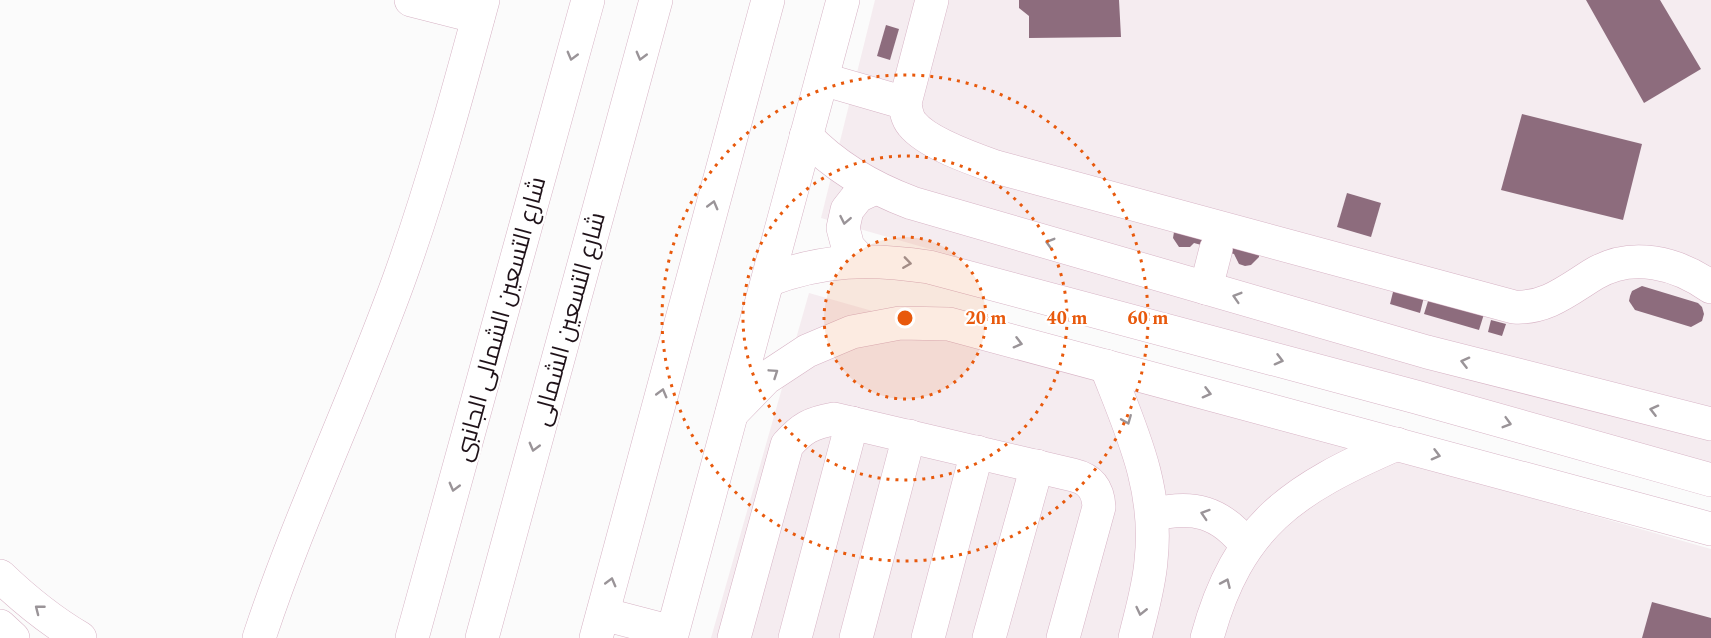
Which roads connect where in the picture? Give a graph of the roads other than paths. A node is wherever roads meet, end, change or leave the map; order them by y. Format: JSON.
{"nodes":[{"id":1,"x":411,"y":0,"type":"edge"},
{"id":2,"x":588,"y":0,"type":"edge"},
{"id":3,"x":656,"y":0,"type":"edge"},
{"id":4,"x":843,"y":0,"type":"edge"},
{"id":5,"x":932,"y":0,"type":"edge"},
{"id":6,"x":763,"y":5,"type":"edge"},
{"id":7,"x":481,"y":8,"type":"edge"},
{"id":8,"x":822,"y":79,"type":"junction"},
{"id":9,"x":905,"y":102,"type":"junction"},
{"id":10,"x":806,"y":136,"type":"junction"},
{"id":11,"x":874,"y":188,"type":"junction"},
{"id":12,"x":1220,"y":238,"type":"junction"},
{"id":13,"x":860,"y":260,"type":"junction"},
{"id":14,"x":768,"y":279,"type":"junction"},
{"id":15,"x":1711,"y":287,"type":"edge"},
{"id":16,"x":1206,"y":288,"type":"junction"},
{"id":17,"x":1106,"y":366,"type":"junction"},
{"id":18,"x":732,"y":413,"type":"junction"},
{"id":19,"x":852,"y":423,"type":"junction"},
{"id":20,"x":1711,"y":424,"type":"edge"},
{"id":21,"x":909,"y":436,"type":"junction"},
{"id":22,"x":1397,"y":444,"type":"junction"},
{"id":23,"x":977,"y":452,"type":"junction"},
{"id":24,"x":1037,"y":466,"type":"junction"},
{"id":25,"x":1711,"y":480,"type":"edge"},
{"id":26,"x":1152,"y":515,"type":"junction"},
{"id":27,"x":1711,"y":529,"type":"edge"},
{"id":28,"x":1247,"y":546,"type":"junction"},
{"id":29,"x":0,"y":576,"type":"edge"},
{"id":30,"x":0,"y":626,"type":"edge"},
{"id":31,"x":599,"y":626,"type":"edge"},
{"id":32,"x":671,"y":635,"type":"edge"},
{"id":33,"x":13,"y":638,"type":"edge"},
{"id":34,"x":80,"y":638,"type":"edge"},
{"id":35,"x":259,"y":638,"type":"edge"},
{"id":36,"x":414,"y":638,"type":"edge"},
{"id":37,"x":482,"y":638,"type":"edge"},
{"id":38,"x":734,"y":638,"type":"edge"},
{"id":39,"x":795,"y":638,"type":"edge"},
{"id":40,"x":856,"y":638,"type":"edge"},
{"id":41,"x":928,"y":638,"type":"edge"},
{"id":42,"x":988,"y":638,"type":"edge"},
{"id":43,"x":1063,"y":638,"type":"edge"},
{"id":44,"x":1135,"y":638,"type":"edge"},
{"id":45,"x":1207,"y":638,"type":"edge"}],
"edges":[{"from":1,"to":7,"type":"street"},
{"from":2,"to":36,"type":"street","name":"شارع التسعين الشمالى الجانبى","one_way":true},
{"from":3,"to":37,"type":"street","name":"شارع التسعين الشمالى","one_way":true},
{"from":4,"to":8,"type":"street"},
{"from":5,"to":9,"type":"street"},
{"from":31,"to":6,"type":"street","one_way":true},
{"from":7,"to":35,"type":"street"},
{"from":8,"to":9,"type":"street"},
{"from":8,"to":10,"type":"street"},
{"from":9,"to":12,"type":"street"},
{"from":10,"to":11,"type":"street"},
{"from":10,"to":14,"type":"street"},
{"from":11,"to":13,"type":"street","one_way":true},
{"from":16,"to":11,"type":"street","one_way":true},
{"from":12,"to":15,"type":"street"},
{"from":12,"to":16,"type":"street"},
{"from":13,"to":14,"type":"street"},
{"from":13,"to":25,"type":"street","one_way":true},
{"from":14,"to":18,"type":"street"},
{"from":20,"to":16,"type":"street","one_way":true},
{"from":18,"to":17,"type":"street","one_way":true},
{"from":17,"to":22,"type":"street","one_way":true},
{"from":17,"to":26,"type":"street","one_way":true},
{"from":18,"to":32,"type":"street"},
{"from":19,"to":21,"type":"street"},
{"from":19,"to":38,"type":"street"},
{"from":19,"to":39,"type":"street"},
{"from":21,"to":23,"type":"street"},
{"from":21,"to":40,"type":"street"},
{"from":22,"to":27,"type":"street","one_way":true},
{"from":22,"to":28,"type":"street"},
{"from":23,"to":24,"type":"street"},
{"from":23,"to":41,"type":"street"},
{"from":24,"to":42,"type":"street"},
{"from":24,"to":43,"type":"street"},
{"from":28,"to":26,"type":"street","one_way":true},
{"from":26,"to":44,"type":"street","one_way":true},
{"from":45,"to":28,"type":"street","one_way":true},
{"from":34,"to":29,"type":"street","one_way":true},
{"from":30,"to":33,"type":"street"},
{"from":31,"to":32,"type":"street"}]}
